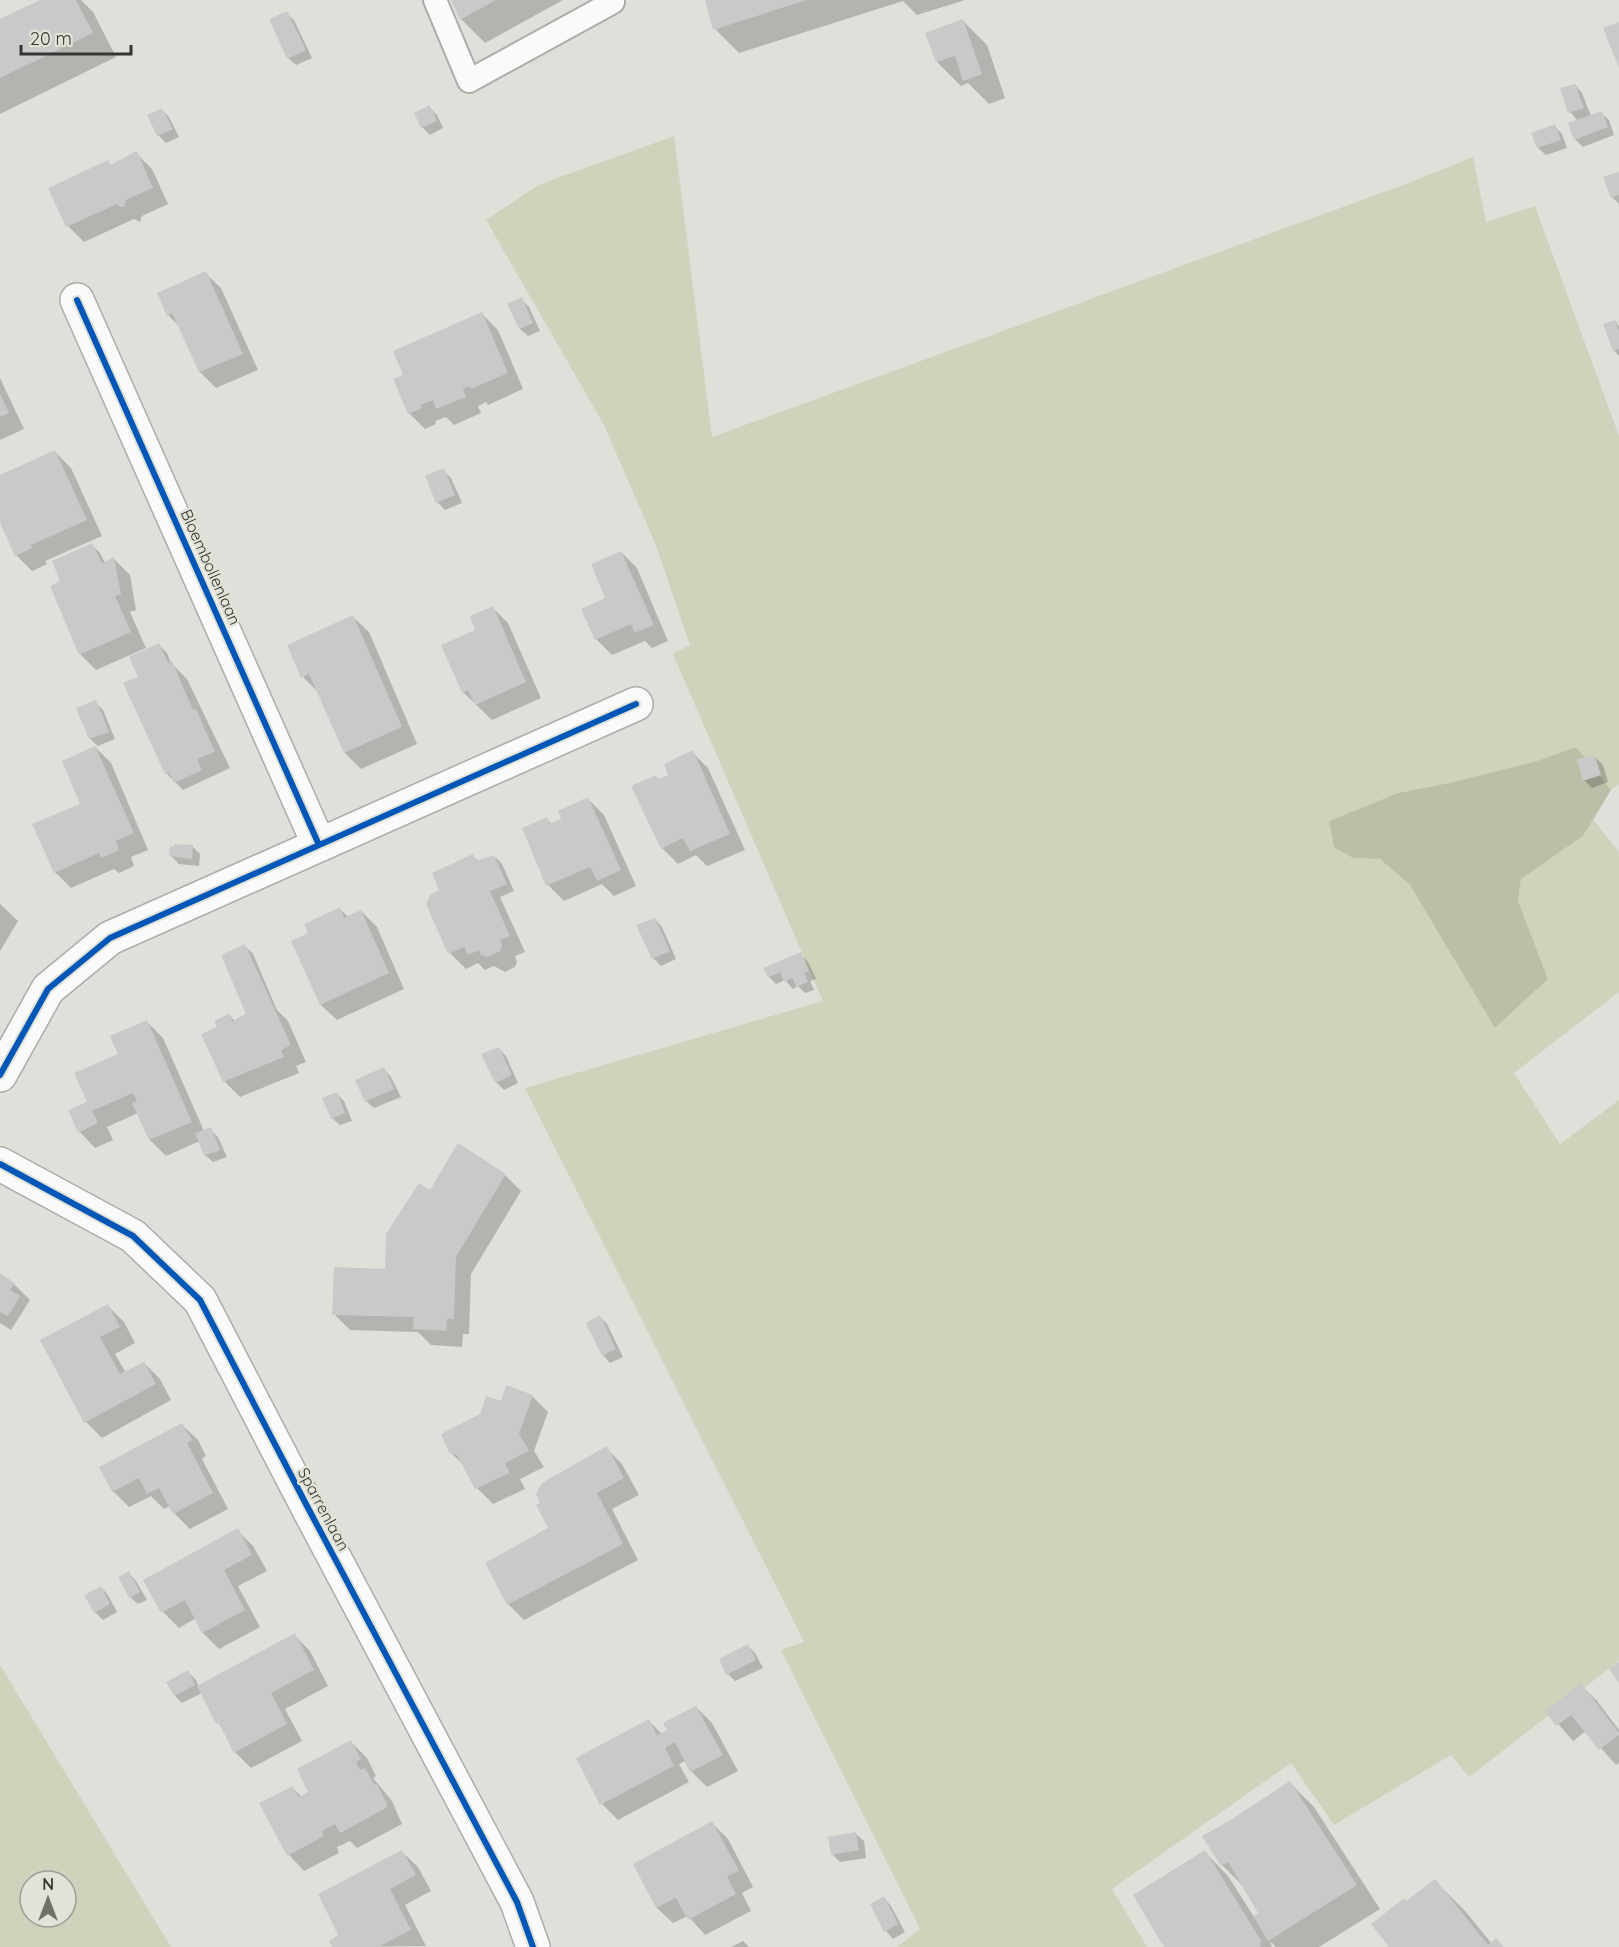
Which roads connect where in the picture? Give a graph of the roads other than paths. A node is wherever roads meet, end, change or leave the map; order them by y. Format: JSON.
{"nodes":[{"id":1,"x":435,"y":0,"type":"edge"},
{"id":2,"x":613,"y":2,"type":"dead end"},
{"id":3,"x":78,"y":300,"type":"dead end"},
{"id":4,"x":636,"y":704,"type":"dead end"},
{"id":5,"x":319,"y":845,"type":"junction"},
{"id":6,"x":0,"y":1075,"type":"edge"},
{"id":7,"x":0,"y":1164,"type":"edge"},
{"id":8,"x":533,"y":1947,"type":"edge"}],
"edges":[{"from":1,"to":2,"type":"lane"},
{"from":3,"to":5,"type":"street","name":"Bloembollenlaan"},
{"from":4,"to":5,"type":"street"},
{"from":5,"to":6,"type":"street"},
{"from":7,"to":8,"type":"street","name":"Sparrenlaan"}]}
